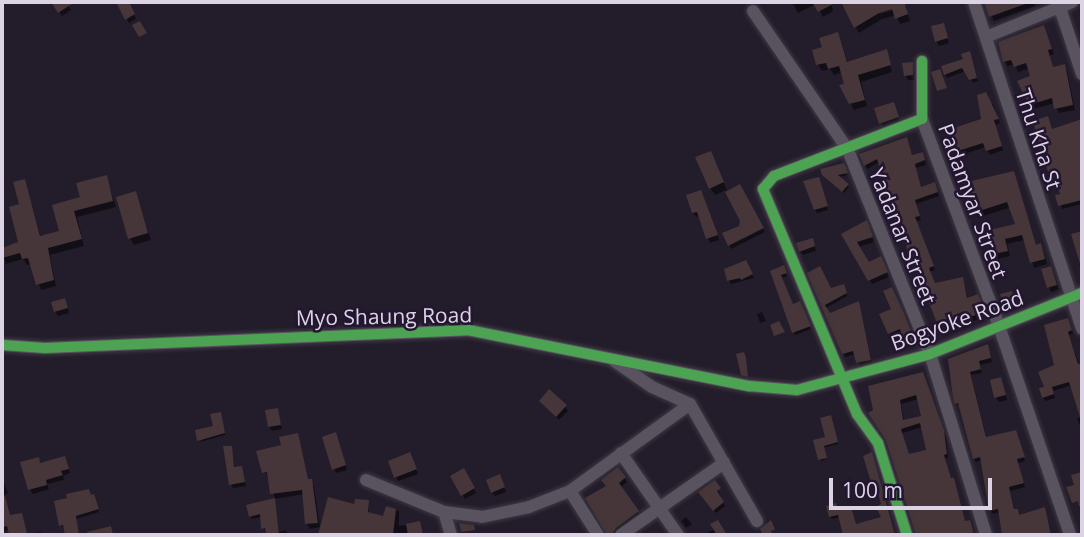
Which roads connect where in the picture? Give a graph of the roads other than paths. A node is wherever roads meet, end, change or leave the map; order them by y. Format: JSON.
{"nodes":[{"id":1,"x":974,"y":2,"type":"edge"},
{"id":2,"x":1063,"y":3,"type":"edge"},
{"id":3,"x":752,"y":10,"type":"dead end"},
{"id":4,"x":986,"y":37,"type":"junction"},
{"id":5,"x":922,"y":61,"type":"dead end"},
{"id":6,"x":1082,"y":74,"type":"edge"},
{"id":7,"x":922,"y":119,"type":"junction"},
{"id":8,"x":848,"y":150,"type":"junction"},
{"id":9,"x":1077,"y":295,"type":"edge"},
{"id":10,"x":999,"y":326,"type":"junction"},
{"id":11,"x":1082,"y":329,"type":"edge"},
{"id":12,"x":2,"y":345,"type":"edge"},
{"id":13,"x":930,"y":354,"type":"junction"},
{"id":14,"x":607,"y":356,"type":"junction"},
{"id":15,"x":844,"y":377,"type":"junction"},
{"id":16,"x":690,"y":404,"type":"junction"},
{"id":17,"x":621,"y":453,"type":"junction"},
{"id":18,"x":724,"y":463,"type":"junction"},
{"id":19,"x":366,"y":480,"type":"dead end"},
{"id":20,"x":570,"y":491,"type":"junction"},
{"id":21,"x":660,"y":509,"type":"junction"},
{"id":22,"x":444,"y":512,"type":"junction"},
{"id":23,"x":757,"y":521,"type":"dead end"},
{"id":24,"x":451,"y":535,"type":"edge"},
{"id":25,"x":598,"y":535,"type":"edge"},
{"id":26,"x":621,"y":535,"type":"edge"},
{"id":27,"x":678,"y":535,"type":"edge"},
{"id":28,"x":907,"y":535,"type":"edge"},
{"id":29,"x":986,"y":535,"type":"edge"},
{"id":30,"x":1070,"y":535,"type":"edge"}],
"edges":[{"from":1,"to":4,"type":"street","name":"Thu Kha St"},
{"from":2,"to":4,"type":"street"},
{"from":2,"to":6,"type":"street"},
{"from":3,"to":8,"type":"street","name":"Yadanar Street"},
{"from":4,"to":9,"type":"street","name":"Thu Kha St"},
{"from":5,"to":7,"type":"street"},
{"from":7,"to":8,"type":"street"},
{"from":7,"to":10,"type":"street","name":"Padamyar Street"},
{"from":8,"to":13,"type":"street","name":"Yadanar Street"},
{"from":8,"to":15,"type":"street"},
{"from":9,"to":10,"type":"street","name":"Bogyoke Road"},
{"from":9,"to":11,"type":"street","name":"Thu Kha St"},
{"from":10,"to":13,"type":"street","name":"Bogyoke Road"},
{"from":10,"to":30,"type":"street","name":"Padamyar Street"},
{"from":12,"to":14,"type":"street","name":"Myo Shaung Road"},
{"from":13,"to":15,"type":"street","name":"Bogyoke Road"},
{"from":13,"to":29,"type":"street","name":"Yadanar Street"},
{"from":14,"to":15,"type":"street","name":"Myo Shaung Road"},
{"from":14,"to":16,"type":"street"},
{"from":15,"to":28,"type":"street"},
{"from":16,"to":17,"type":"street"},
{"from":16,"to":18,"type":"street"},
{"from":17,"to":20,"type":"street"},
{"from":17,"to":21,"type":"street"},
{"from":18,"to":21,"type":"street"},
{"from":18,"to":23,"type":"street"},
{"from":19,"to":22,"type":"street"},
{"from":20,"to":22,"type":"street"},
{"from":20,"to":25,"type":"street"},
{"from":21,"to":26,"type":"street"},
{"from":21,"to":27,"type":"street"},
{"from":22,"to":24,"type":"street"}]}
